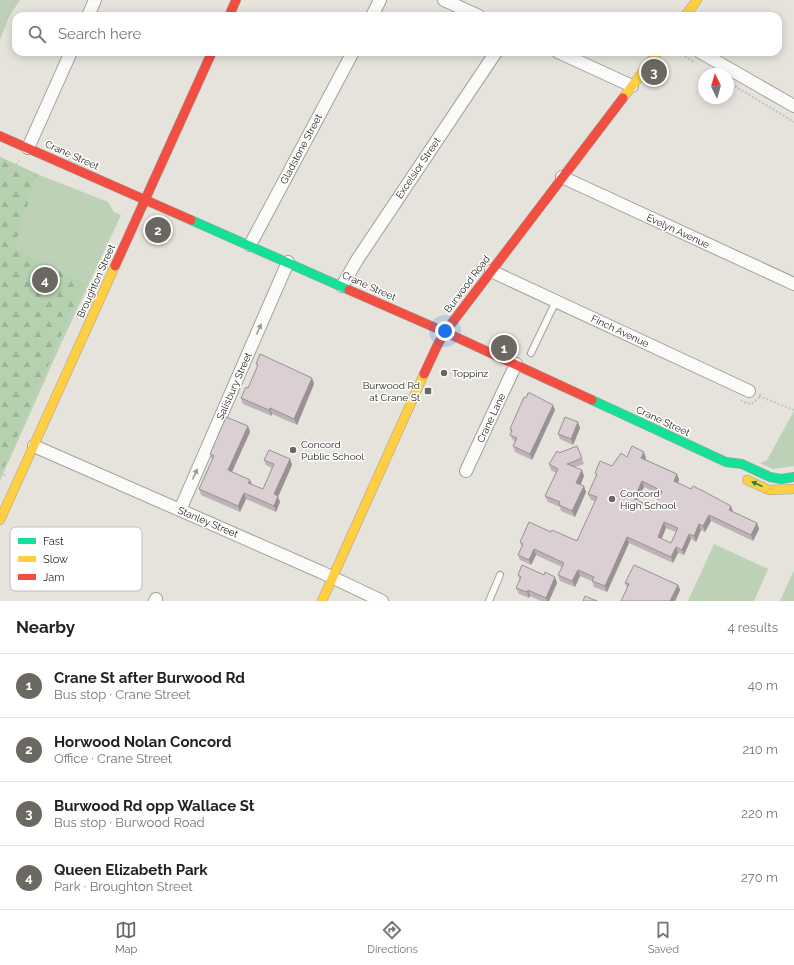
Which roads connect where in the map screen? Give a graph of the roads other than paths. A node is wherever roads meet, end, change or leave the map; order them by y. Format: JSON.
{"nodes":[{"id":1,"x":95,"y":0,"type":"edge"},
{"id":2,"x":236,"y":0,"type":"edge"},
{"id":3,"x":380,"y":0,"type":"edge"},
{"id":4,"x":444,"y":0,"type":"edge"},
{"id":5,"x":696,"y":0,"type":"edge"},
{"id":6,"x":90,"y":12,"type":"edge"},
{"id":7,"x":231,"y":12,"type":"edge"},
{"id":8,"x":374,"y":12,"type":"edge"},
{"id":9,"x":470,"y":12,"type":"edge"},
{"id":10,"x":688,"y":12,"type":"edge"},
{"id":11,"x":69,"y":56,"type":"edge"},
{"id":12,"x":210,"y":56,"type":"edge"},
{"id":13,"x":351,"y":56,"type":"edge"},
{"id":14,"x":493,"y":56,"type":"edge"},
{"id":15,"x":567,"y":56,"type":"edge"},
{"id":16,"x":655,"y":56,"type":"edge"},
{"id":17,"x":707,"y":56,"type":"edge"},
{"id":18,"x":632,"y":86,"type":"junction"},
{"id":19,"x":794,"y":106,"type":"edge"},
{"id":20,"x":0,"y":136,"type":"edge"},
{"id":21,"x":28,"y":148,"type":"junction"},
{"id":22,"x":562,"y":177,"type":"junction"},
{"id":23,"x":145,"y":199,"type":"junction"},
{"id":24,"x":250,"y":245,"type":"junction"},
{"id":25,"x":288,"y":262,"type":"junction"},
{"id":26,"x":491,"y":271,"type":"junction"},
{"id":27,"x":794,"y":284,"type":"edge"},
{"id":28,"x":342,"y":286,"type":"junction"},
{"id":29,"x":556,"y":301,"type":"junction"},
{"id":30,"x":445,"y":332,"type":"junction"},
{"id":31,"x":531,"y":353,"type":"dead end"},
{"id":32,"x":516,"y":364,"type":"junction"},
{"id":33,"x":749,"y":391,"type":"road end"},
{"id":34,"x":34,"y":446,"type":"junction"},
{"id":35,"x":726,"y":462,"type":"junction"},
{"id":36,"x":466,"y":471,"type":"dead end"},
{"id":37,"x":794,"y":477,"type":"edge"},
{"id":38,"x":794,"y":489,"type":"edge"},
{"id":39,"x":180,"y":510,"type":"junction"},
{"id":40,"x":0,"y":520,"type":"edge"},
{"id":41,"x":500,"y":575,"type":"dead end"},
{"id":42,"x":332,"y":577,"type":"junction"},
{"id":43,"x":322,"y":601,"type":"edge"},
{"id":44,"x":382,"y":601,"type":"edge"},
{"id":45,"x":489,"y":601,"type":"edge"}],
"edges":[{"from":1,"to":6,"type":"street"},
{"from":2,"to":7,"type":"main road"},
{"from":3,"to":8,"type":"street"},
{"from":4,"to":9,"type":"street"},
{"from":5,"to":10,"type":"main road"},
{"from":11,"to":21,"type":"street"},
{"from":12,"to":23,"type":"main road","name":"Broughton Street"},
{"from":13,"to":24,"type":"street","name":"Gladstone Street"},
{"from":14,"to":28,"type":"street","name":"Excelsior Street"},
{"from":15,"to":18,"type":"street"},
{"from":16,"to":18,"type":"main road","name":"Burwood Road"},
{"from":17,"to":19,"type":"street"},
{"from":18,"to":22,"type":"main road","name":"Burwood Road"},
{"from":20,"to":21,"type":"main road","name":"Crane Street"},
{"from":21,"to":23,"type":"main road","name":"Crane Street"},
{"from":22,"to":26,"type":"main road","name":"Burwood Road"},
{"from":22,"to":27,"type":"street","name":"Evelyn Avenue"},
{"from":23,"to":24,"type":"main road","name":"Crane Street"},
{"from":23,"to":34,"type":"main road","name":"Broughton Street"},
{"from":24,"to":25,"type":"main road","name":"Crane Street"},
{"from":25,"to":28,"type":"main road","name":"Crane Street"},
{"from":39,"to":25,"type":"street","name":"Salisbury Street","one_way":true},
{"from":26,"to":29,"type":"street","name":"Finch Avenue"},
{"from":26,"to":30,"type":"main road","name":"Burwood Road"},
{"from":28,"to":30,"type":"main road","name":"Crane Street"},
{"from":29,"to":31,"type":"lane"},
{"from":29,"to":33,"type":"street","name":"Finch Avenue"},
{"from":30,"to":32,"type":"main road","name":"Crane Street"},
{"from":30,"to":42,"type":"main road","name":"Burwood Road"},
{"from":32,"to":35,"type":"main road","name":"Crane Street"},
{"from":32,"to":36,"type":"street","name":"Crane Lane"},
{"from":34,"to":39,"type":"street","name":"Stanley Street"},
{"from":34,"to":40,"type":"main road","name":"Broughton Street"},
{"from":35,"to":37,"type":"main road","name":"Crane Street"},
{"from":38,"to":35,"type":"main road","name":"Crane Street","one_way":true},
{"from":39,"to":42,"type":"street","name":"Stanley Street"},
{"from":41,"to":45,"type":"lane"},
{"from":42,"to":43,"type":"main road","name":"Burwood Road"},
{"from":42,"to":44,"type":"street","name":"Stanley Street"}]}
